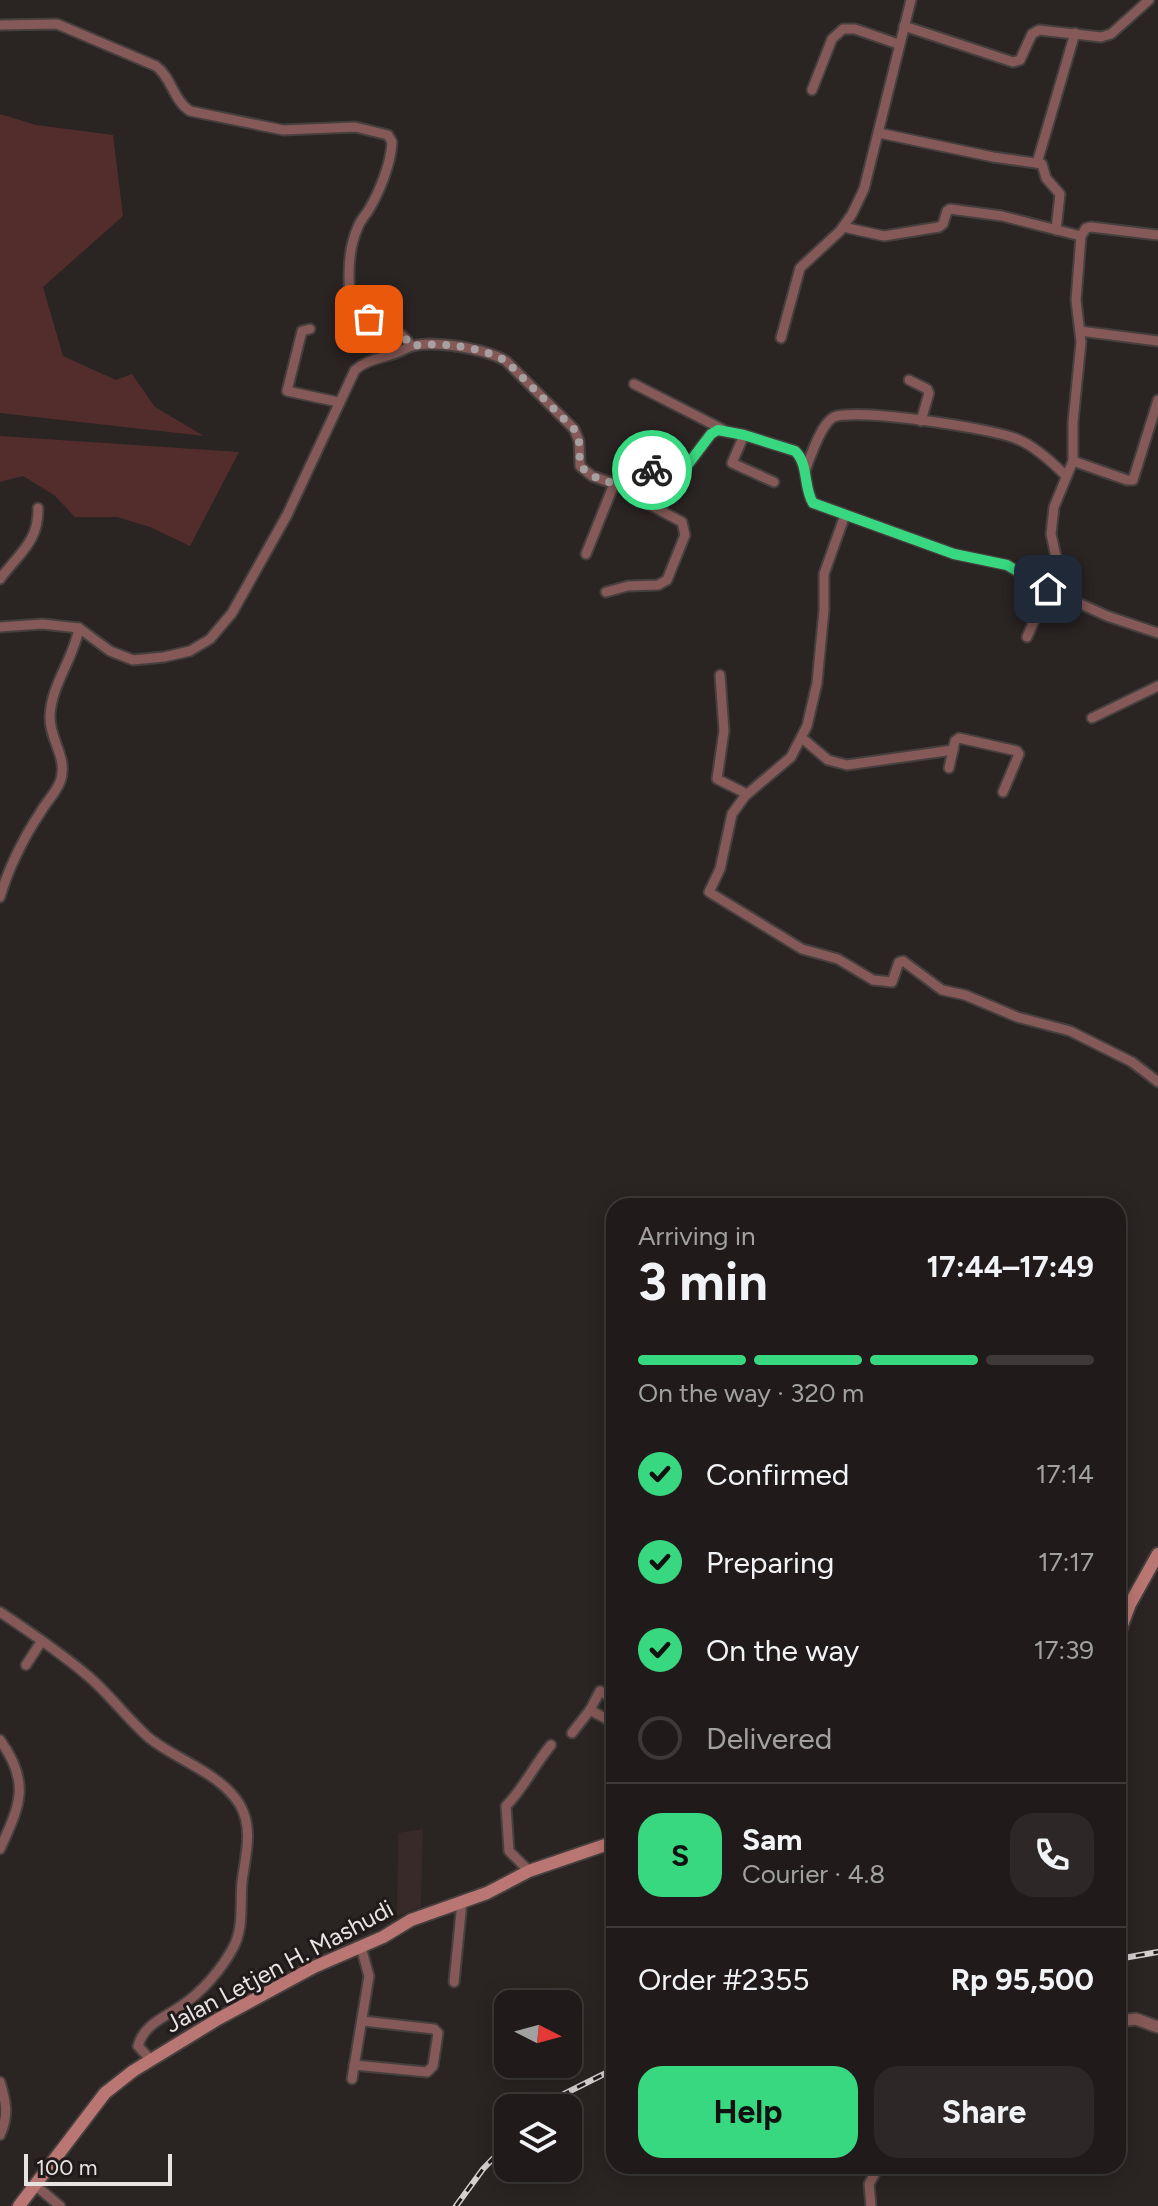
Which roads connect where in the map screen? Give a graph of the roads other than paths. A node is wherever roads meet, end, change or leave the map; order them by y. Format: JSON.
{"nodes":[{"id":1,"x":911,"y":0,"type":"edge"},
{"id":2,"x":1149,"y":0,"type":"edge"},
{"id":3,"x":0,"y":25,"type":"edge"},
{"id":4,"x":904,"y":26,"type":"junction"},
{"id":5,"x":1075,"y":33,"type":"junction"},
{"id":6,"x":898,"y":44,"type":"junction"},
{"id":7,"x":812,"y":90,"type":"dead end"},
{"id":8,"x":879,"y":133,"type":"junction"},
{"id":9,"x":1037,"y":163,"type":"junction"},
{"id":10,"x":843,"y":227,"type":"junction"},
{"id":11,"x":1056,"y":230,"type":"junction"},
{"id":12,"x":1158,"y":235,"type":"edge"},
{"id":13,"x":1081,"y":236,"type":"junction"},
{"id":14,"x":310,"y":329,"type":"dead end"},
{"id":15,"x":1080,"y":331,"type":"junction"},
{"id":16,"x":781,"y":338,"type":"dead end"},
{"id":17,"x":1158,"y":341,"type":"edge"},
{"id":18,"x":411,"y":346,"type":"junction"},
{"id":19,"x":909,"y":380,"type":"dead end"},
{"id":20,"x":634,"y":384,"type":"dead end"},
{"id":21,"x":1158,"y":400,"type":"edge"},
{"id":22,"x":338,"y":402,"type":"junction"},
{"id":23,"x":921,"y":421,"type":"junction"},
{"id":24,"x":722,"y":429,"type":"junction"},
{"id":25,"x":744,"y":435,"type":"junction"},
{"id":26,"x":1073,"y":461,"type":"junction"},
{"id":27,"x":804,"y":472,"type":"junction"},
{"id":28,"x":1066,"y":476,"type":"junction"},
{"id":29,"x":774,"y":482,"type":"dead end"},
{"id":30,"x":614,"y":484,"type":"junction"},
{"id":31,"x":632,"y":490,"type":"junction"},
{"id":32,"x":38,"y":508,"type":"dead end"},
{"id":33,"x":845,"y":515,"type":"junction"},
{"id":34,"x":586,"y":554,"type":"dead end"},
{"id":35,"x":0,"y":579,"type":"edge"},
{"id":36,"x":1048,"y":589,"type":"junction"},
{"id":37,"x":606,"y":592,"type":"dead end"},
{"id":38,"x":1065,"y":597,"type":"junction"},
{"id":39,"x":0,"y":627,"type":"edge"},
{"id":40,"x":79,"y":628,"type":"junction"},
{"id":41,"x":1158,"y":633,"type":"edge"},
{"id":42,"x":1027,"y":637,"type":"dead end"},
{"id":43,"x":720,"y":675,"type":"dead end"},
{"id":44,"x":1158,"y":686,"type":"edge"},
{"id":45,"x":1092,"y":718,"type":"dead end"},
{"id":46,"x":802,"y":738,"type":"junction"},
{"id":47,"x":953,"y":750,"type":"junction"},
{"id":48,"x":949,"y":768,"type":"dead end"},
{"id":49,"x":1003,"y":792,"type":"dead end"},
{"id":50,"x":747,"y":794,"type":"junction"},
{"id":51,"x":0,"y":897,"type":"edge"},
{"id":52,"x":1158,"y":1082,"type":"edge"},
{"id":53,"x":1158,"y":1554,"type":"edge"},
{"id":54,"x":0,"y":1612,"type":"edge"},
{"id":55,"x":1126,"y":1615,"type":"edge"},
{"id":56,"x":41,"y":1642,"type":"junction"},
{"id":57,"x":26,"y":1665,"type":"dead end"},
{"id":58,"x":606,"y":1694,"type":"edge"},
{"id":59,"x":590,"y":1710,"type":"junction"},
{"id":60,"x":606,"y":1719,"type":"edge"},
{"id":61,"x":572,"y":1733,"type":"dead end"},
{"id":62,"x":0,"y":1740,"type":"edge"},
{"id":63,"x":551,"y":1745,"type":"dead end"},
{"id":64,"x":606,"y":1845,"type":"edge"},
{"id":65,"x":0,"y":1849,"type":"edge"},
{"id":66,"x":529,"y":1871,"type":"junction"},
{"id":67,"x":462,"y":1902,"type":"junction"},
{"id":68,"x":361,"y":1947,"type":"junction"},
{"id":69,"x":454,"y":1982,"type":"dead end"},
{"id":70,"x":1126,"y":2020,"type":"edge"},
{"id":71,"x":363,"y":2021,"type":"junction"},
{"id":72,"x":1158,"y":2027,"type":"edge"},
{"id":73,"x":151,"y":2060,"type":"junction"},
{"id":74,"x":354,"y":2065,"type":"junction"},
{"id":75,"x":352,"y":2079,"type":"dead end"},
{"id":76,"x":0,"y":2082,"type":"edge"},
{"id":77,"x":0,"y":2135,"type":"edge"},
{"id":78,"x":875,"y":2174,"type":"edge"},
{"id":79,"x":35,"y":2185,"type":"junction"},
{"id":80,"x":19,"y":2206,"type":"edge"},
{"id":81,"x":60,"y":2206,"type":"edge"},
{"id":82,"x":871,"y":2206,"type":"edge"}],
"edges":[{"from":1,"to":4,"type":"street"},
{"from":2,"to":5,"type":"street"},
{"from":3,"to":18,"type":"street"},
{"from":4,"to":5,"type":"street"},
{"from":4,"to":6,"type":"street"},
{"from":5,"to":9,"type":"street"},
{"from":6,"to":7,"type":"street"},
{"from":6,"to":8,"type":"street"},
{"from":8,"to":9,"type":"street"},
{"from":8,"to":10,"type":"street"},
{"from":9,"to":11,"type":"street"},
{"from":10,"to":11,"type":"street"},
{"from":10,"to":16,"type":"street"},
{"from":11,"to":13,"type":"street"},
{"from":12,"to":13,"type":"street"},
{"from":13,"to":15,"type":"street"},
{"from":14,"to":22,"type":"street"},
{"from":15,"to":17,"type":"street"},
{"from":15,"to":26,"type":"street"},
{"from":18,"to":22,"type":"street"},
{"from":18,"to":30,"type":"street"},
{"from":19,"to":23,"type":"street"},
{"from":20,"to":24,"type":"street"},
{"from":21,"to":26,"type":"street"},
{"from":22,"to":40,"type":"street"},
{"from":23,"to":27,"type":"street"},
{"from":23,"to":28,"type":"street"},
{"from":24,"to":25,"type":"street"},
{"from":24,"to":31,"type":"street"},
{"from":25,"to":27,"type":"street"},
{"from":25,"to":29,"type":"street"},
{"from":26,"to":28,"type":"street"},
{"from":27,"to":33,"type":"street"},
{"from":28,"to":38,"type":"street"},
{"from":30,"to":31,"type":"street"},
{"from":30,"to":34,"type":"street"},
{"from":31,"to":37,"type":"street"},
{"from":32,"to":35,"type":"street"},
{"from":33,"to":36,"type":"street"},
{"from":33,"to":46,"type":"street"},
{"from":36,"to":38,"type":"street"},
{"from":36,"to":42,"type":"street"},
{"from":38,"to":41,"type":"street"},
{"from":39,"to":40,"type":"street"},
{"from":40,"to":51,"type":"street"},
{"from":43,"to":50,"type":"street"},
{"from":44,"to":45,"type":"street"},
{"from":46,"to":47,"type":"street"},
{"from":46,"to":50,"type":"street"},
{"from":47,"to":48,"type":"street"},
{"from":47,"to":49,"type":"street"},
{"from":50,"to":52,"type":"street"},
{"from":53,"to":55,"type":"main road"},
{"from":54,"to":56,"type":"street"},
{"from":56,"to":57,"type":"street"},
{"from":56,"to":73,"type":"street"},
{"from":58,"to":59,"type":"street"},
{"from":59,"to":60,"type":"street"},
{"from":59,"to":61,"type":"street"},
{"from":62,"to":65,"type":"street"},
{"from":63,"to":66,"type":"street"},
{"from":64,"to":66,"type":"main road","name":"Jalan Letjen H. Mashudi"},
{"from":66,"to":67,"type":"main road","name":"Jalan Letjen H. Mashudi"},
{"from":67,"to":68,"type":"main road","name":"Jalan Letjen H. Mashudi"},
{"from":67,"to":69,"type":"street"},
{"from":68,"to":71,"type":"street"},
{"from":68,"to":73,"type":"main road","name":"Jalan Letjen H. Mashudi"},
{"from":70,"to":72,"type":"street"},
{"from":71,"to":74,"type":"street"},
{"from":71,"to":74,"type":"street"},
{"from":73,"to":79,"type":"main road","name":"Jalan Letjen H. Mashudi"},
{"from":74,"to":75,"type":"street"},
{"from":76,"to":77,"type":"street"},
{"from":78,"to":82,"type":"street"},
{"from":79,"to":80,"type":"main road","name":"Jalan Letjen H. Mashudi"},
{"from":79,"to":81,"type":"street"}]}
